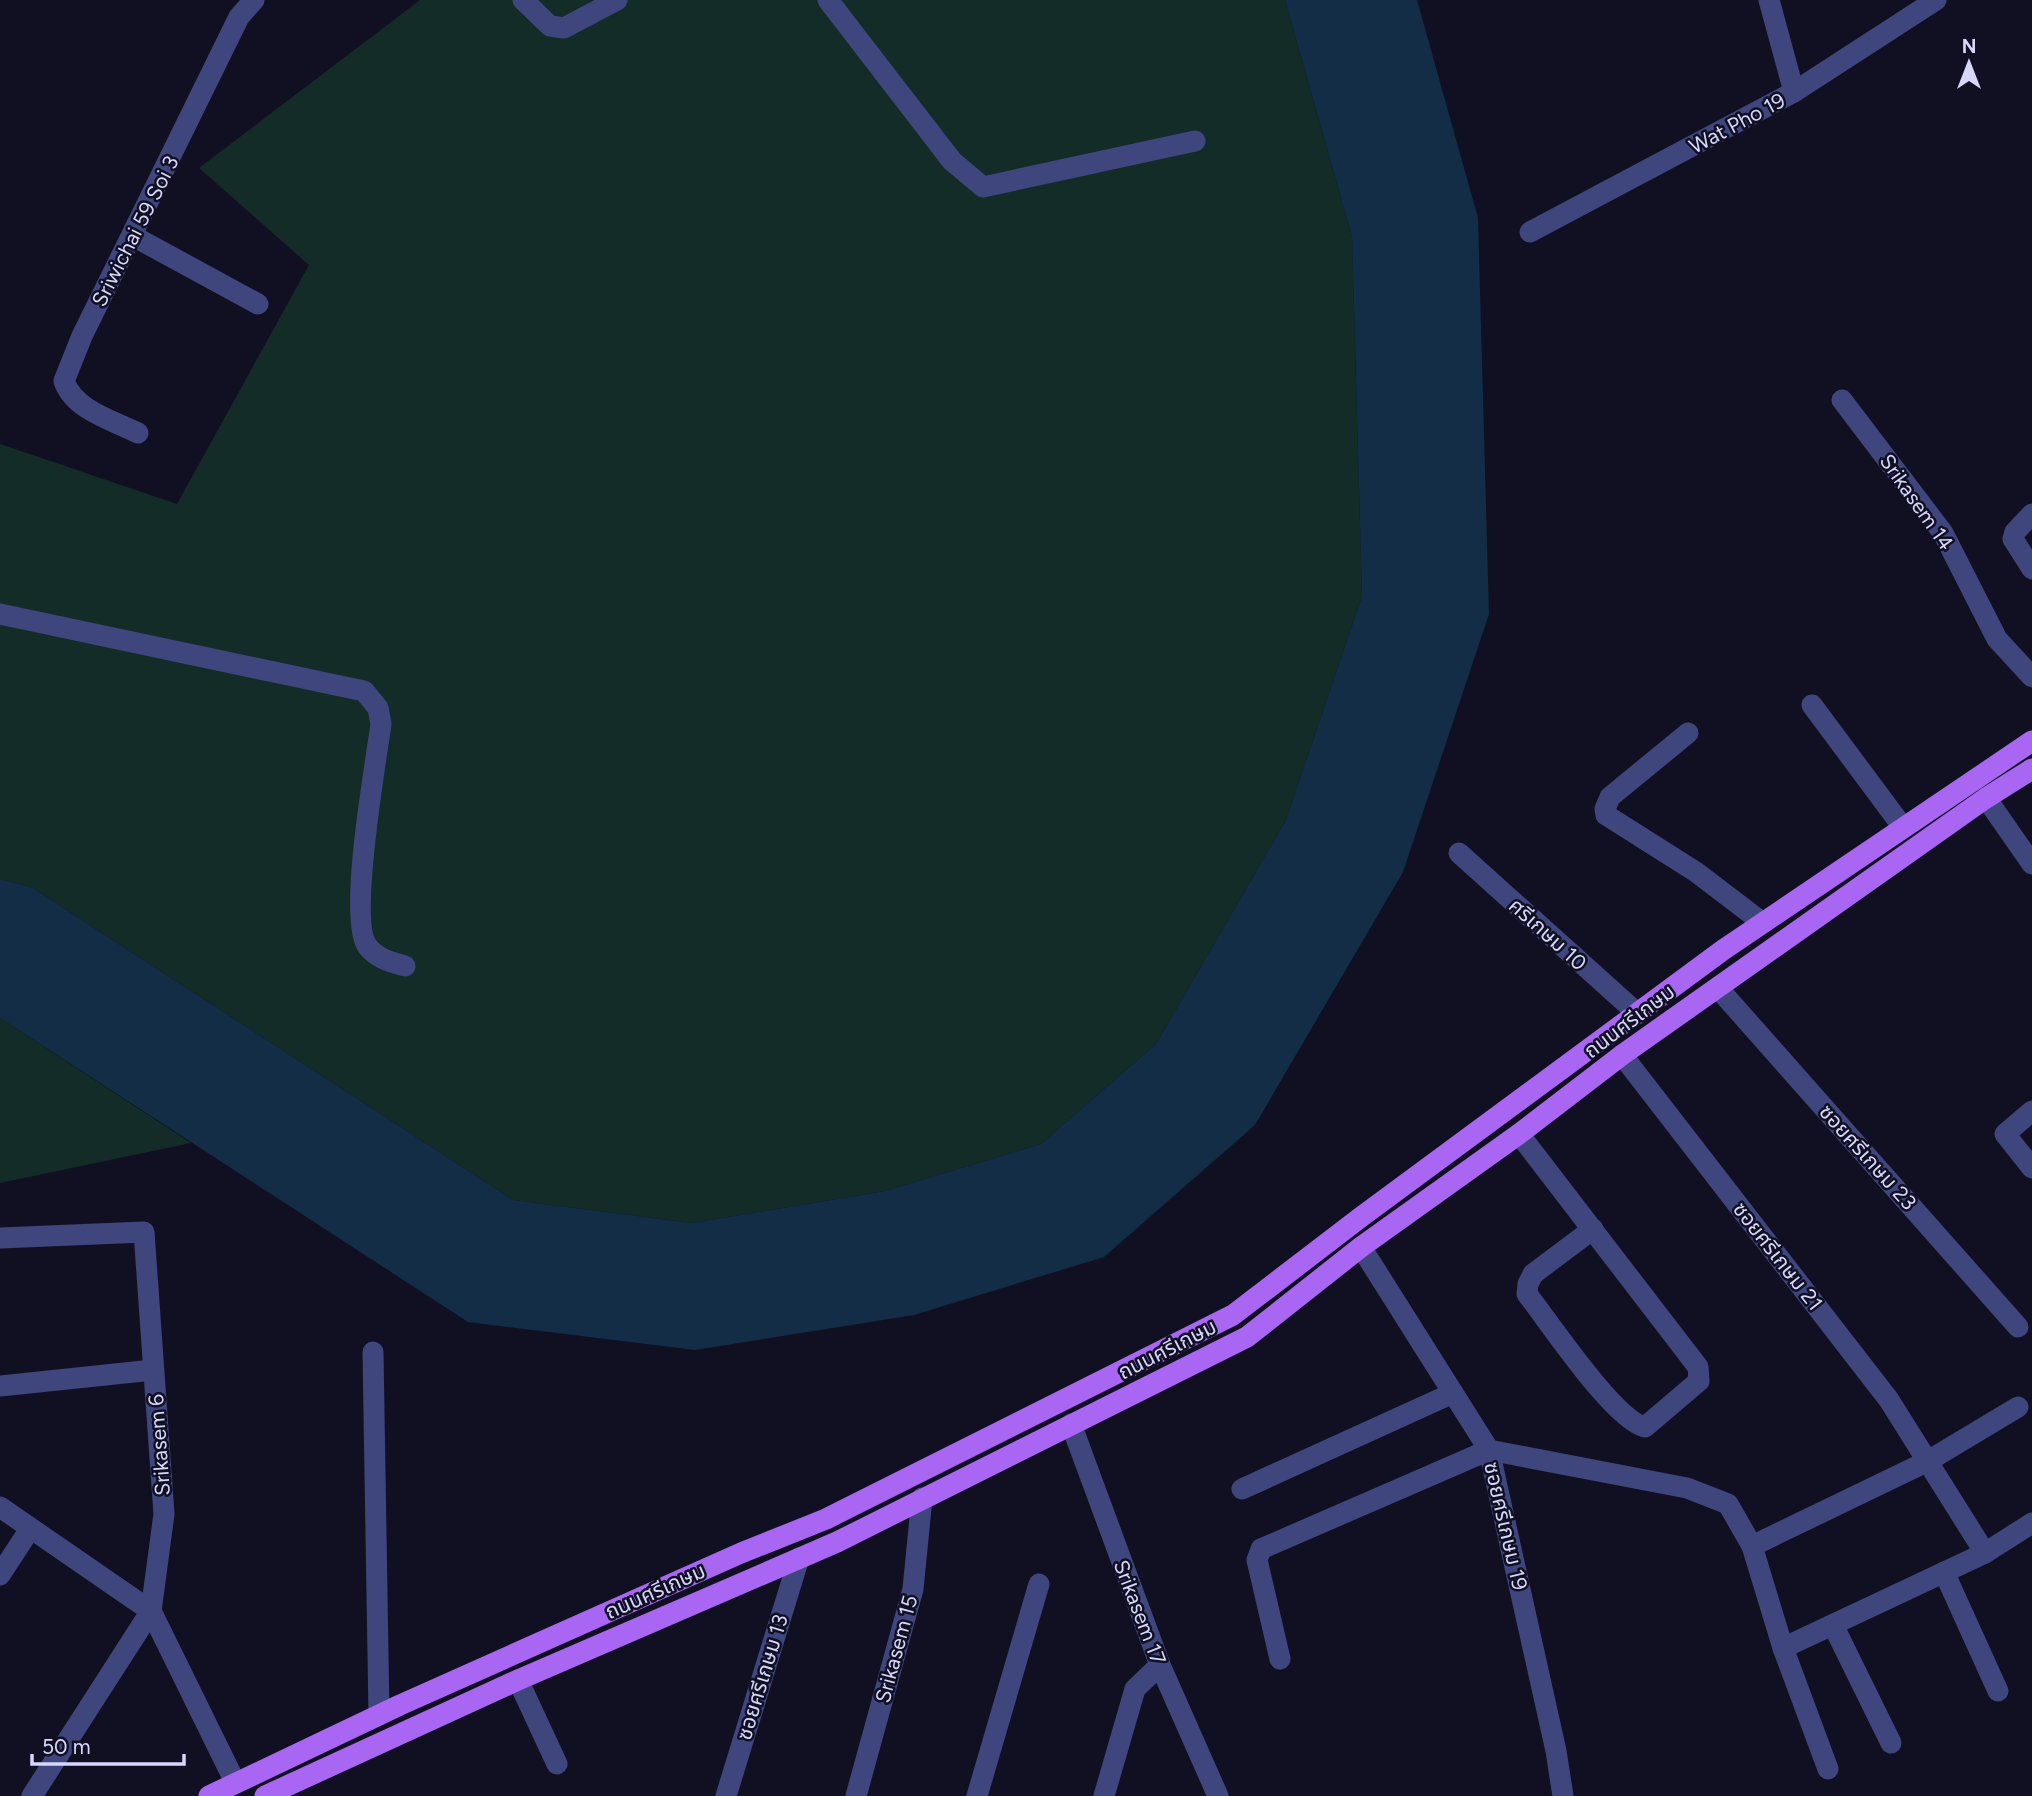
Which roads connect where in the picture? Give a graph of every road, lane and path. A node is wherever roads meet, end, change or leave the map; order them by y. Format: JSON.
{"nodes":[{"id":1,"x":254,"y":0,"type":"edge"},
{"id":2,"x":523,"y":0,"type":"edge"},
{"id":3,"x":617,"y":0,"type":"edge"},
{"id":4,"x":828,"y":0,"type":"edge"},
{"id":5,"x":1769,"y":0,"type":"edge"},
{"id":6,"x":1936,"y":0,"type":"edge"},
{"id":7,"x":1794,"y":92,"type":"junction"},
{"id":8,"x":1195,"y":141,"type":"dead end"},
{"id":9,"x":1530,"y":232,"type":"dead end"},
{"id":10,"x":133,"y":236,"type":"junction"},
{"id":11,"x":258,"y":303,"type":"dead end"},
{"id":12,"x":1842,"y":400,"type":"dead end"},
{"id":13,"x":138,"y":433,"type":"dead end"},
{"id":14,"x":2032,"y":514,"type":"edge"},
{"id":15,"x":2032,"y":569,"type":"edge"},
{"id":16,"x":0,"y":614,"type":"edge"},
{"id":17,"x":2032,"y":677,"type":"edge"},
{"id":18,"x":1812,"y":705,"type":"dead end"},
{"id":19,"x":1688,"y":733,"type":"dead end"},
{"id":20,"x":2032,"y":741,"type":"edge"},
{"id":21,"x":2032,"y":769,"type":"edge"},
{"id":22,"x":1986,"y":798,"type":"junction"},
{"id":23,"x":1902,"y":827,"type":"junction"},
{"id":24,"x":1459,"y":853,"type":"dead end"},
{"id":25,"x":2032,"y":864,"type":"edge"},
{"id":26,"x":1763,"y":923,"type":"junction"},
{"id":27,"x":405,"y":966,"type":"dead end"},
{"id":28,"x":1718,"y":988,"type":"junction"},
{"id":29,"x":1638,"y":1014,"type":"junction"},
{"id":30,"x":1622,"y":1055,"type":"junction"},
{"id":31,"x":2032,"y":1111,"type":"edge"},
{"id":32,"x":1519,"y":1134,"type":"junction"},
{"id":33,"x":2032,"y":1168,"type":"edge"},
{"id":34,"x":1593,"y":1229,"type":"junction"},
{"id":35,"x":0,"y":1238,"type":"edge"},
{"id":36,"x":1361,"y":1247,"type":"junction"},
{"id":37,"x":1270,"y":1287,"type":"junction"},
{"id":38,"x":1252,"y":1301,"type":"junction"},
{"id":39,"x":1287,"y":1305,"type":"junction"},
{"id":40,"x":1270,"y":1319,"type":"junction"},
{"id":41,"x":2018,"y":1327,"type":"dead end"},
{"id":42,"x":373,"y":1352,"type":"dead end"},
{"id":43,"x":153,"y":1370,"type":"junction"},
{"id":44,"x":0,"y":1386,"type":"edge"},
{"id":45,"x":1453,"y":1393,"type":"junction"},
{"id":46,"x":2018,"y":1407,"type":"dead end"},
{"id":47,"x":1071,"y":1424,"type":"junction"},
{"id":48,"x":1489,"y":1450,"type":"junction"},
{"id":49,"x":1928,"y":1461,"type":"junction"},
{"id":50,"x":1242,"y":1489,"type":"dead end"},
{"id":51,"x":922,"y":1499,"type":"junction"},
{"id":52,"x":0,"y":1507,"type":"edge"},
{"id":53,"x":2032,"y":1523,"type":"edge"},
{"id":54,"x":30,"y":1529,"type":"junction"},
{"id":55,"x":1752,"y":1546,"type":"junction"},
{"id":56,"x":1985,"y":1553,"type":"junction"},
{"id":57,"x":799,"y":1558,"type":"junction"},
{"id":58,"x":1944,"y":1572,"type":"junction"},
{"id":59,"x":0,"y":1575,"type":"edge"},
{"id":60,"x":1039,"y":1584,"type":"dead end"},
{"id":61,"x":151,"y":1611,"type":"junction"},
{"id":62,"x":1833,"y":1625,"type":"junction"},
{"id":63,"x":1783,"y":1647,"type":"junction"},
{"id":64,"x":1280,"y":1659,"type":"dead end"},
{"id":65,"x":1160,"y":1665,"type":"junction"},
{"id":66,"x":518,"y":1680,"type":"junction"},
{"id":67,"x":1998,"y":1691,"type":"dead end"},
{"id":68,"x":379,"y":1715,"type":"junction"},
{"id":69,"x":1891,"y":1743,"type":"dead end"},
{"id":70,"x":556,"y":1763,"type":"dead end"},
{"id":71,"x":1828,"y":1769,"type":"dead end"},
{"id":72,"x":236,"y":1782,"type":"junction"},
{"id":73,"x":32,"y":1796,"type":"edge"},
{"id":74,"x":209,"y":1796,"type":"edge"},
{"id":75,"x":266,"y":1796,"type":"edge"},
{"id":76,"x":726,"y":1796,"type":"edge"},
{"id":77,"x":856,"y":1796,"type":"edge"},
{"id":78,"x":977,"y":1796,"type":"edge"},
{"id":79,"x":1104,"y":1796,"type":"edge"},
{"id":80,"x":1218,"y":1796,"type":"edge"},
{"id":81,"x":1563,"y":1796,"type":"edge"}],
"edges":[{"from":1,"to":10,"type":"street","name":"Sriwichai 59 Soi 3"},
{"from":2,"to":3,"type":"street"},
{"from":4,"to":8,"type":"street"},
{"from":5,"to":7,"type":"street"},
{"from":6,"to":7,"type":"street","name":"Wat Pho 19"},
{"from":7,"to":9,"type":"street","name":"Wat Pho 19"},
{"from":10,"to":11,"type":"street"},
{"from":10,"to":13,"type":"street","name":"Sriwichai 59 Soi 3"},
{"from":12,"to":17,"type":"street","name":"Srikasem 14"},
{"from":14,"to":15,"type":"street"},
{"from":16,"to":27,"type":"street"},
{"from":18,"to":23,"type":"street"},
{"from":19,"to":26,"type":"street"},
{"from":20,"to":23,"type":"main road","name":"ถนนศรีเกษม"},
{"from":21,"to":22,"type":"main road","name":"ถนนศรีเกษม"},
{"from":22,"to":25,"type":"street"},
{"from":22,"to":28,"type":"main road","name":"ถนนศรีเกษม"},
{"from":23,"to":26,"type":"main road","name":"ถนนศรีเกษม"},
{"from":24,"to":29,"type":"street","name":"ศรีเกษม 10"},
{"from":26,"to":29,"type":"main road","name":"ถนนศรีเกษม"},
{"from":28,"to":30,"type":"main road","name":"ถนนศรีเกษม"},
{"from":28,"to":41,"type":"street","name":"ซอยศรีเกษม 23"},
{"from":29,"to":37,"type":"main road","name":"ถนนศรีเกษม"},
{"from":30,"to":32,"type":"main road","name":"ถนนศรีเกษม"},
{"from":30,"to":49,"type":"street","name":"ซอยศรีเกษม 21"},
{"from":31,"to":33,"type":"street"},
{"from":32,"to":34,"type":"street"},
{"from":32,"to":36,"type":"main road","name":"ถนนศรีเกษม"},
{"from":34,"to":34,"type":"street"},
{"from":35,"to":43,"type":"street","name":"Srikasem 6"},
{"from":36,"to":39,"type":"main road","name":"ถนนศรีเกษม"},
{"from":36,"to":45,"type":"street","name":"ซอยศรีเกษม 19"},
{"from":37,"to":38,"type":"main road","name":"ถนนศรีเกษม"},
{"from":37,"to":39,"type":"main road"},
{"from":38,"to":40,"type":"main road"},
{"from":38,"to":68,"type":"main road","name":"ถนนศรีเกษม"},
{"from":39,"to":40,"type":"main road","name":"ถนนศรีเกษม"},
{"from":40,"to":47,"type":"main road","name":"ถนนศรีเกษม"},
{"from":42,"to":68,"type":"street"},
{"from":43,"to":44,"type":"street"},
{"from":43,"to":61,"type":"street","name":"Srikasem 6"},
{"from":45,"to":48,"type":"street","name":"ซอยศรีเกษม 19"},
{"from":45,"to":50,"type":"street"},
{"from":46,"to":49,"type":"street"},
{"from":47,"to":51,"type":"main road","name":"ถนนศรีเกษม"},
{"from":47,"to":65,"type":"street","name":"Srikasem 17"},
{"from":48,"to":55,"type":"street"},
{"from":48,"to":64,"type":"street"},
{"from":48,"to":81,"type":"street","name":"ซอยศรีเกษม 19"},
{"from":49,"to":55,"type":"street"},
{"from":49,"to":56,"type":"street","name":"ซอยศรีเกษม 21"},
{"from":51,"to":57,"type":"main road","name":"ถนนศรีเกษม"},
{"from":51,"to":77,"type":"street","name":"Srikasem 15"},
{"from":52,"to":54,"type":"street"},
{"from":53,"to":56,"type":"street"},
{"from":54,"to":59,"type":"street"},
{"from":54,"to":61,"type":"street"},
{"from":55,"to":63,"type":"street"},
{"from":56,"to":58,"type":"street"},
{"from":57,"to":66,"type":"main road","name":"ถนนศรีเกษม"},
{"from":57,"to":76,"type":"street","name":"ซอยศรีเกษม 13"},
{"from":58,"to":62,"type":"street"},
{"from":58,"to":67,"type":"street"},
{"from":60,"to":78,"type":"street"},
{"from":61,"to":72,"type":"street"},
{"from":61,"to":73,"type":"street"},
{"from":62,"to":63,"type":"street"},
{"from":62,"to":69,"type":"street"},
{"from":63,"to":71,"type":"street"},
{"from":65,"to":79,"type":"street"},
{"from":65,"to":80,"type":"street","name":"Srikasem 17"},
{"from":66,"to":70,"type":"street"},
{"from":66,"to":75,"type":"main road","name":"ถนนศรีเกษม"},
{"from":68,"to":72,"type":"main road","name":"ถนนศรีเกษม"},
{"from":72,"to":74,"type":"main road","name":"ถนนศรีเกษม"}]}
